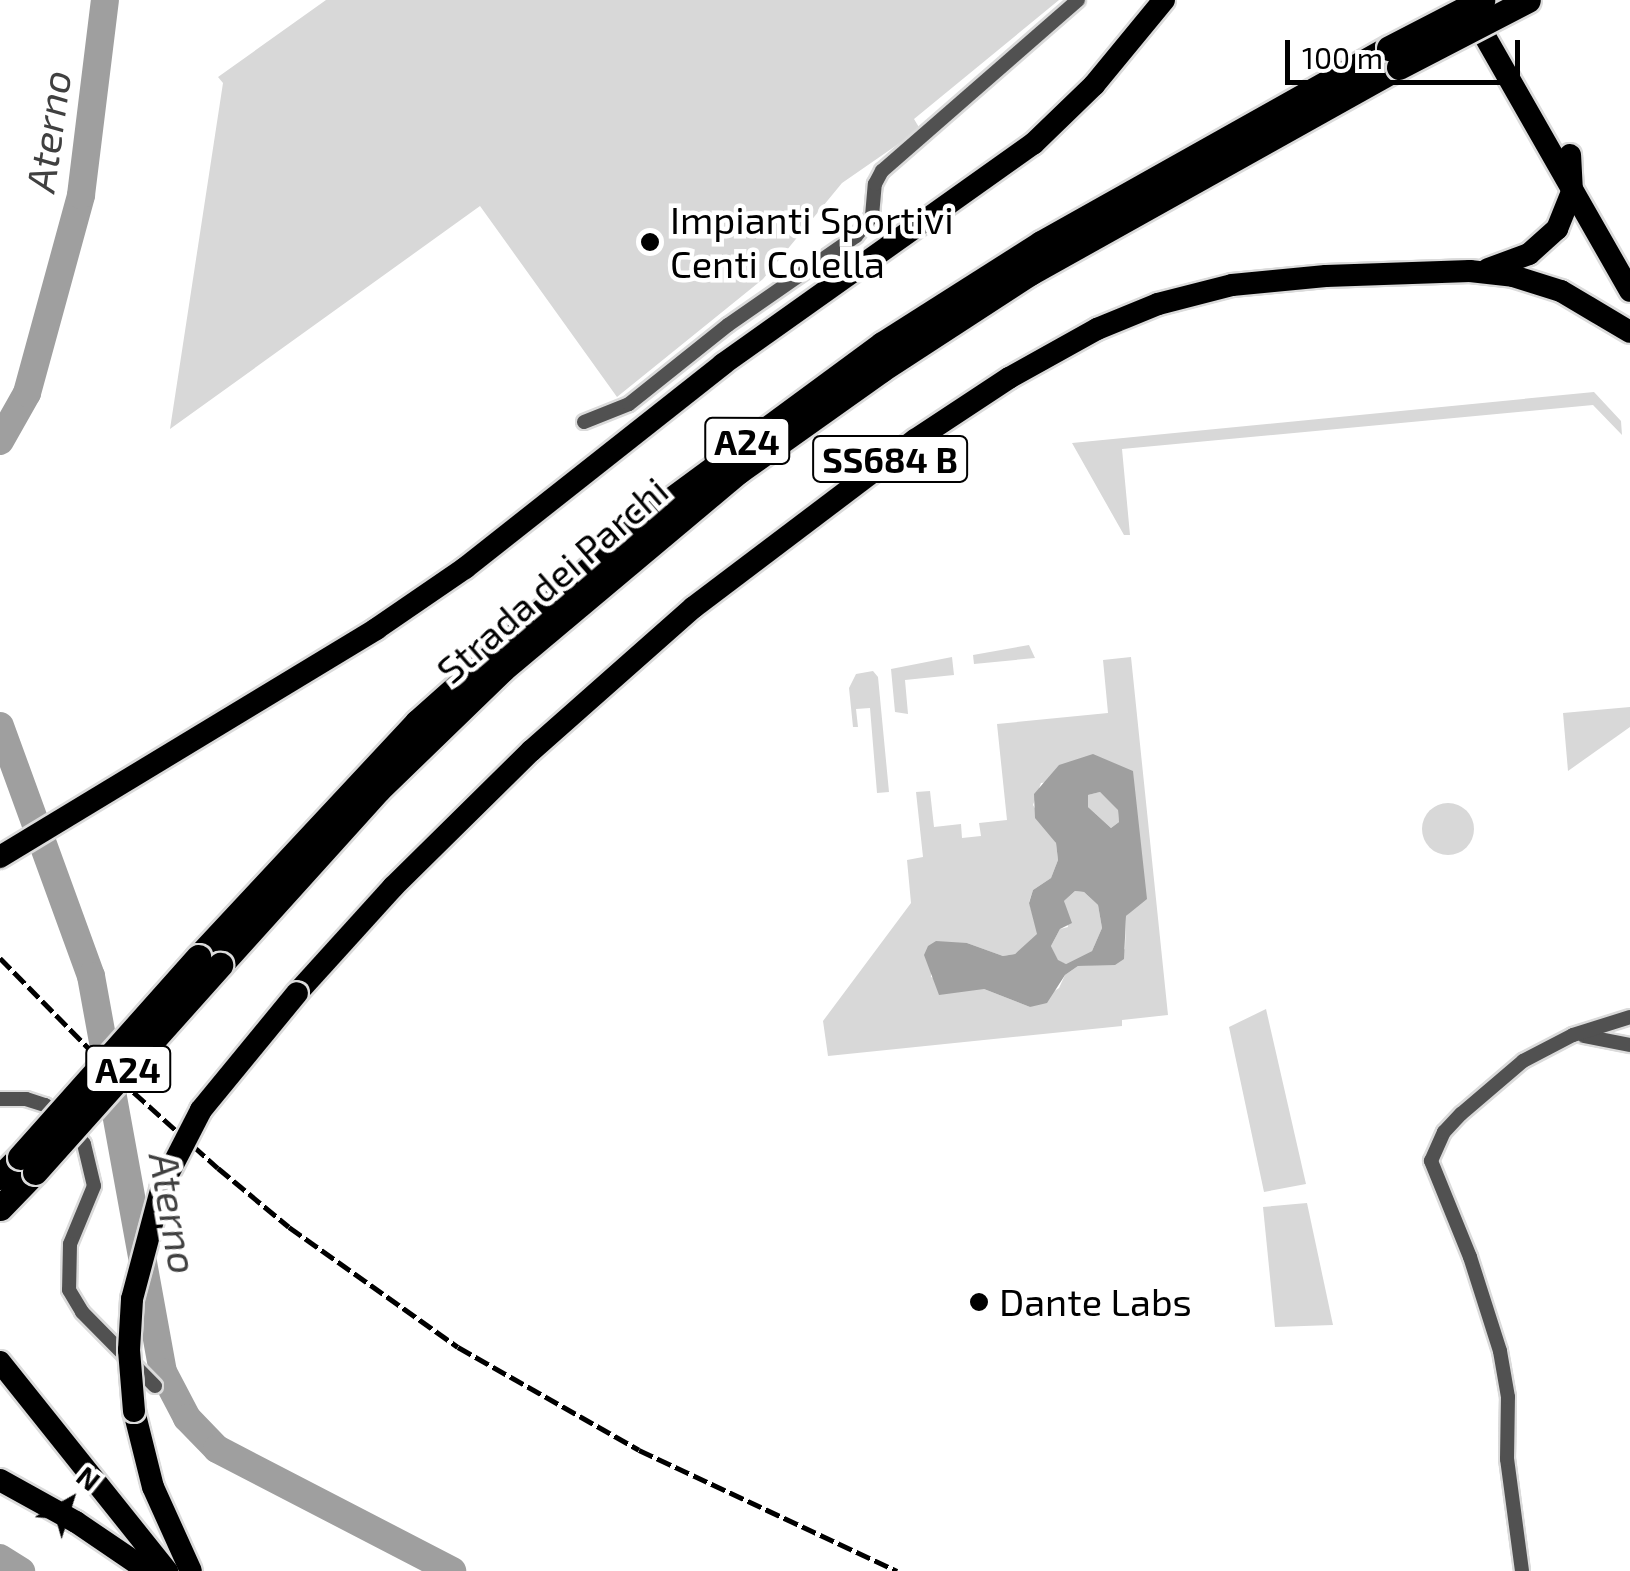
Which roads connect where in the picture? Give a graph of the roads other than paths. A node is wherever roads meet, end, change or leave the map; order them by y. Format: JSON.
{"nodes":[{"id":1,"x":1078,"y":0,"type":"edge"},
{"id":2,"x":1164,"y":0,"type":"edge"},
{"id":3,"x":1464,"y":0,"type":"edge"},
{"id":4,"x":1482,"y":0,"type":"edge"},
{"id":5,"x":1528,"y":0,"type":"edge"},
{"id":6,"x":1394,"y":57,"type":"junction"},
{"id":7,"x":1570,"y":155,"type":"junction"},
{"id":8,"x":1572,"y":190,"type":"junction"},
{"id":9,"x":1630,"y":262,"type":"edge"},
{"id":10,"x":1470,"y":272,"type":"junction"},
{"id":11,"x":1630,"y":291,"type":"edge"},
{"id":12,"x":1630,"y":332,"type":"edge"},
{"id":13,"x":584,"y":422,"type":"dead end"},
{"id":14,"x":0,"y":857,"type":"edge"},
{"id":15,"x":1630,"y":1017,"type":"edge"},
{"id":16,"x":1573,"y":1036,"type":"junction"},
{"id":17,"x":1630,"y":1044,"type":"edge"},
{"id":18,"x":0,"y":1099,"type":"edge"},
{"id":19,"x":27,"y":1164,"type":"junction"},
{"id":20,"x":0,"y":1177,"type":"edge"},
{"id":21,"x":0,"y":1208,"type":"edge"},
{"id":22,"x":0,"y":1362,"type":"edge"},
{"id":23,"x":155,"y":1386,"type":"dead end"},
{"id":24,"x":0,"y":1480,"type":"edge"},
{"id":25,"x":148,"y":1571,"type":"edge"},
{"id":26,"x":168,"y":1571,"type":"edge"},
{"id":27,"x":191,"y":1571,"type":"edge"},
{"id":28,"x":1522,"y":1571,"type":"edge"}],
"edges":[{"from":1,"to":13,"type":"street"},
{"from":2,"to":14,"type":"main road"},
{"from":3,"to":8,"type":"main road"},
{"from":4,"to":6,"type":"highway","name":"Strada dei Parchi","number":"A24","bridge":true},
{"from":4,"to":7,"type":"main road"},
{"from":5,"to":6,"type":"highway","name":"Strada dei Parchi","number":"A24","bridge":true},
{"from":6,"to":19,"type":"highway","name":"Strada dei Parchi","number":"A24","bridge":true},
{"from":7,"to":8,"type":"main road","number":"SS684 B"},
{"from":7,"to":9,"type":"main road"},
{"from":8,"to":10,"type":"main road","number":"SS684 B"},
{"from":8,"to":11,"type":"main road"},
{"from":10,"to":12,"type":"main road","number":"SS684 B"},
{"from":10,"to":27,"type":"main road","number":"SS684 B","bridge":true},
{"from":15,"to":16,"type":"street"},
{"from":16,"to":17,"type":"street"},
{"from":16,"to":28,"type":"street"},
{"from":18,"to":23,"type":"street"},
{"from":19,"to":20,"type":"highway","name":"Strada dei Parchi","number":"A24"},
{"from":19,"to":21,"type":"highway","name":"Strada dei Parchi","number":"A24"},
{"from":22,"to":26,"type":"main road"},
{"from":24,"to":25,"type":"main road"}]}
